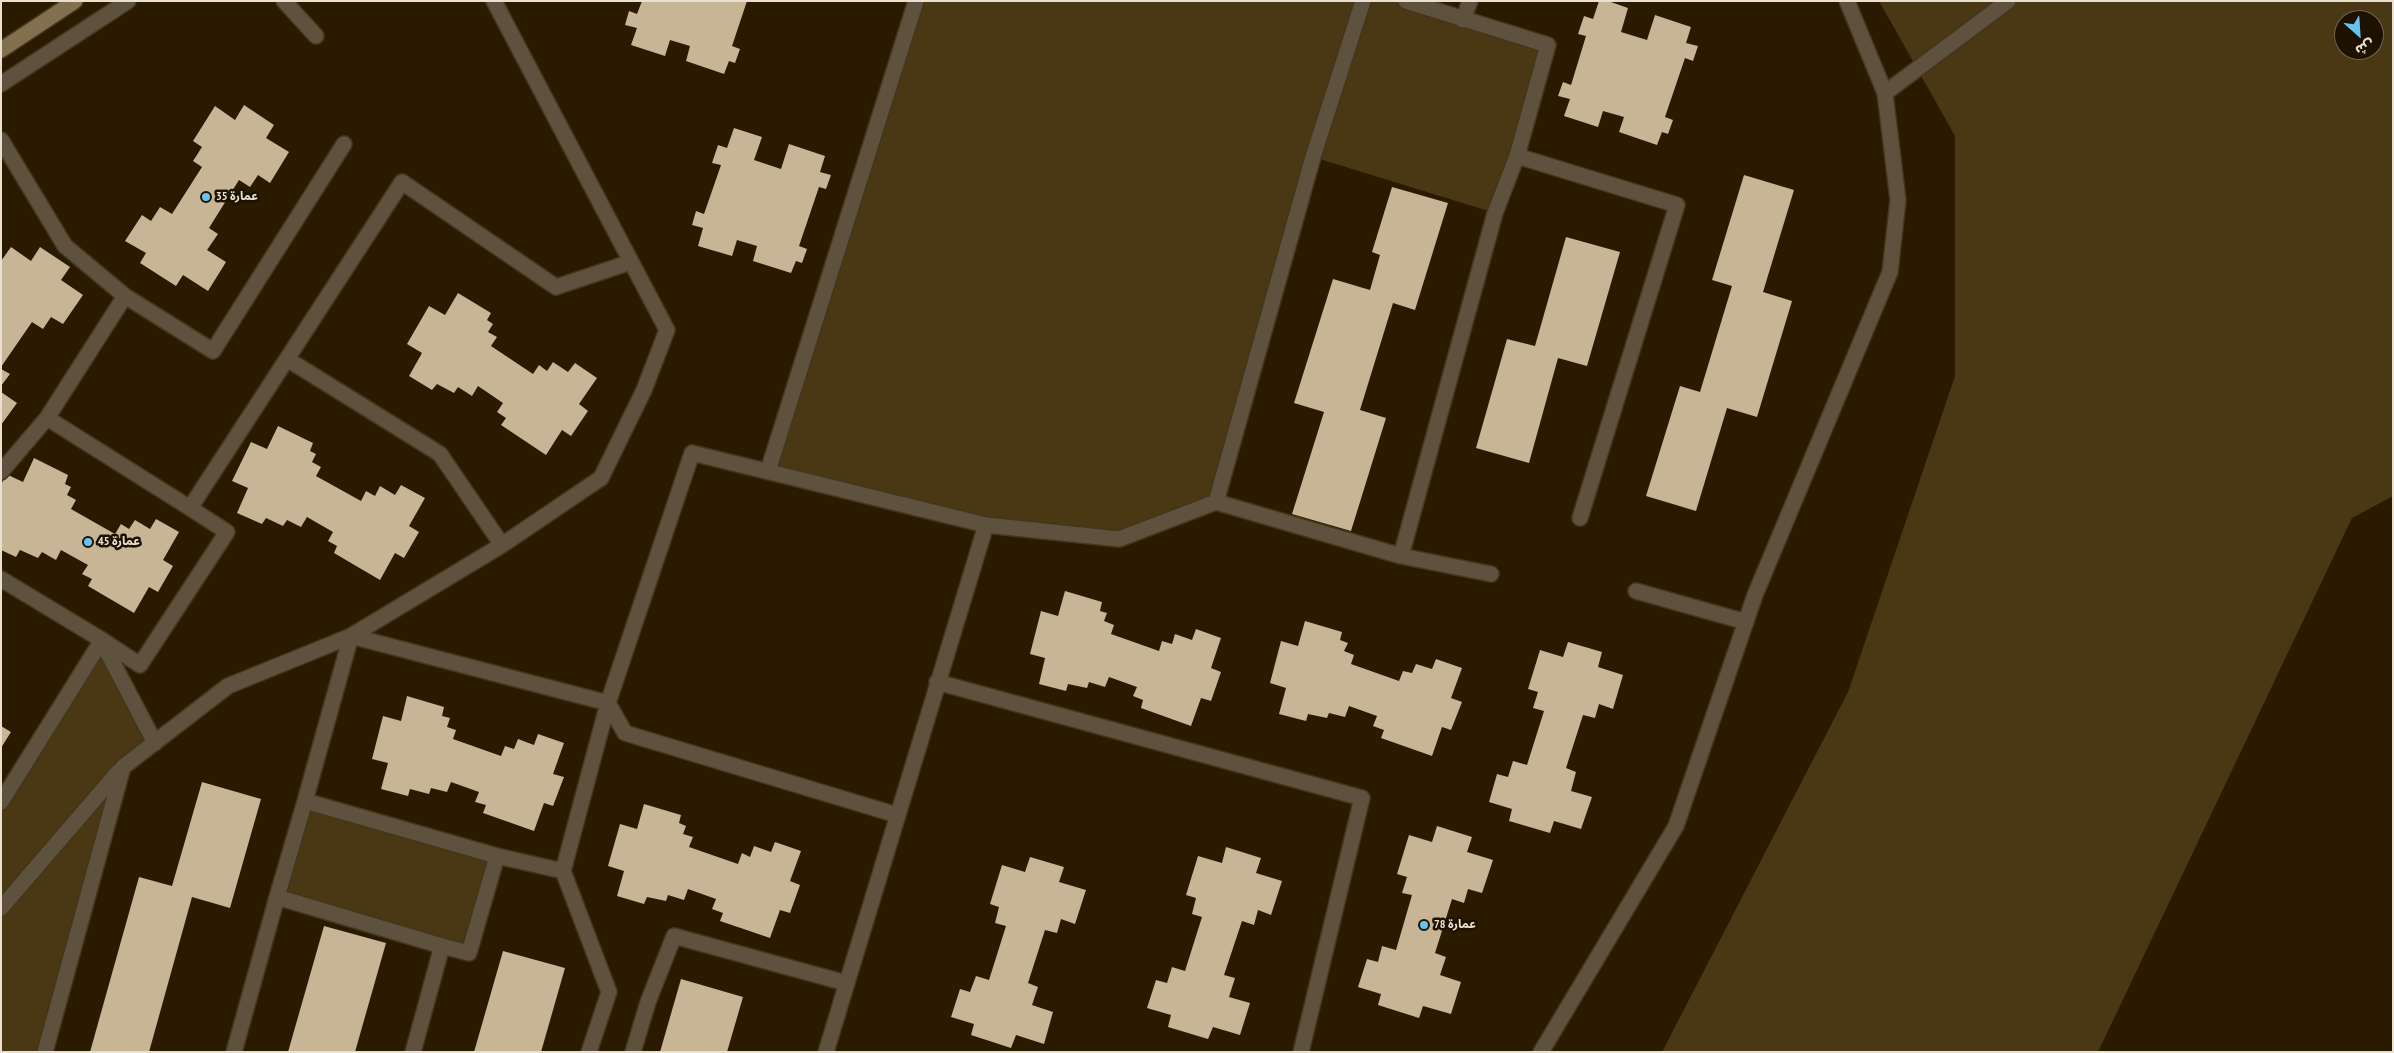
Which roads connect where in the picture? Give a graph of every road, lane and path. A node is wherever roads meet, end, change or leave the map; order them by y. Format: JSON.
{"nodes":[{"id":1,"x":75,"y":1,"type":"edge"},
{"id":2,"x":128,"y":1,"type":"edge"},
{"id":3,"x":284,"y":1,"type":"edge"},
{"id":4,"x":494,"y":1,"type":"edge"},
{"id":5,"x":916,"y":1,"type":"edge"},
{"id":6,"x":1363,"y":1,"type":"edge"},
{"id":7,"x":1406,"y":1,"type":"edge"},
{"id":8,"x":1470,"y":1,"type":"edge"},
{"id":9,"x":1847,"y":1,"type":"edge"},
{"id":10,"x":2008,"y":1,"type":"edge"},
{"id":11,"x":1464,"y":20,"type":"junction"},
{"id":12,"x":316,"y":36,"type":"dead end"},
{"id":13,"x":1,"y":50,"type":"edge"},
{"id":14,"x":1,"y":84,"type":"edge"},
{"id":15,"x":1885,"y":93,"type":"junction"},
{"id":16,"x":1,"y":140,"type":"edge"},
{"id":17,"x":344,"y":144,"type":"dead end"},
{"id":18,"x":1516,"y":156,"type":"junction"},
{"id":19,"x":632,"y":262,"type":"junction"},
{"id":20,"x":124,"y":296,"type":"junction"},
{"id":21,"x":287,"y":359,"type":"junction"},
{"id":22,"x":47,"y":418,"type":"junction"},
{"id":23,"x":1,"y":472,"type":"edge"},
{"id":24,"x":768,"y":472,"type":"junction"},
{"id":25,"x":1216,"y":502,"type":"junction"},
{"id":26,"x":190,"y":508,"type":"junction"},
{"id":27,"x":1580,"y":518,"type":"dead end"},
{"id":28,"x":986,"y":525,"type":"junction"},
{"id":29,"x":502,"y":545,"type":"junction"},
{"id":30,"x":1401,"y":556,"type":"junction"},
{"id":31,"x":1491,"y":574,"type":"dead end"},
{"id":32,"x":1,"y":579,"type":"edge"},
{"id":33,"x":1636,"y":591,"type":"dead end"},
{"id":34,"x":1746,"y":622,"type":"junction"},
{"id":35,"x":351,"y":636,"type":"junction"},
{"id":36,"x":102,"y":640,"type":"junction"},
{"id":37,"x":937,"y":682,"type":"junction"},
{"id":38,"x":608,"y":703,"type":"junction"},
{"id":39,"x":155,"y":742,"type":"junction"},
{"id":40,"x":123,"y":767,"type":"junction"},
{"id":41,"x":305,"y":801,"type":"junction"},
{"id":42,"x":1,"y":802,"type":"edge"},
{"id":43,"x":897,"y":815,"type":"junction"},
{"id":44,"x":497,"y":856,"type":"junction"},
{"id":45,"x":563,"y":871,"type":"junction"},
{"id":46,"x":276,"y":897,"type":"junction"},
{"id":47,"x":1,"y":908,"type":"edge"},
{"id":48,"x":442,"y":946,"type":"junction"},
{"id":49,"x":846,"y":983,"type":"junction"},
{"id":50,"x":45,"y":1052,"type":"edge"},
{"id":51,"x":234,"y":1052,"type":"edge"},
{"id":52,"x":413,"y":1052,"type":"edge"},
{"id":53,"x":589,"y":1052,"type":"edge"},
{"id":54,"x":633,"y":1052,"type":"edge"},
{"id":55,"x":826,"y":1052,"type":"edge"},
{"id":56,"x":1301,"y":1052,"type":"edge"},
{"id":57,"x":1541,"y":1052,"type":"edge"}],
"edges":[{"from":1,"to":13,"type":"street"},
{"from":2,"to":14,"type":"street"},
{"from":3,"to":12,"type":"street"},
{"from":4,"to":19,"type":"street"},
{"from":5,"to":24,"type":"street"},
{"from":6,"to":25,"type":"street"},
{"from":7,"to":11,"type":"street"},
{"from":8,"to":11,"type":"street"},
{"from":9,"to":15,"type":"street"},
{"from":10,"to":15,"type":"street"},
{"from":11,"to":18,"type":"street"},
{"from":15,"to":34,"type":"street"},
{"from":16,"to":20,"type":"street"},
{"from":17,"to":20,"type":"street"},
{"from":18,"to":27,"type":"street"},
{"from":18,"to":30,"type":"street"},
{"from":19,"to":21,"type":"street"},
{"from":19,"to":29,"type":"street"},
{"from":20,"to":22,"type":"street"},
{"from":21,"to":26,"type":"street"},
{"from":21,"to":29,"type":"street"},
{"from":22,"to":23,"type":"street"},
{"from":22,"to":26,"type":"street"},
{"from":24,"to":28,"type":"street"},
{"from":24,"to":38,"type":"street"},
{"from":25,"to":28,"type":"street"},
{"from":25,"to":30,"type":"street"},
{"from":26,"to":36,"type":"street"},
{"from":28,"to":37,"type":"street"},
{"from":29,"to":35,"type":"street"},
{"from":30,"to":31,"type":"street"},
{"from":32,"to":36,"type":"street"},
{"from":33,"to":34,"type":"street"},
{"from":34,"to":57,"type":"street"},
{"from":35,"to":38,"type":"street"},
{"from":35,"to":39,"type":"street"},
{"from":35,"to":41,"type":"street"},
{"from":36,"to":39,"type":"street"},
{"from":36,"to":42,"type":"street"},
{"from":37,"to":43,"type":"street"},
{"from":37,"to":56,"type":"street"},
{"from":38,"to":43,"type":"street"},
{"from":38,"to":45,"type":"street"},
{"from":39,"to":40,"type":"street"},
{"from":40,"to":47,"type":"street"},
{"from":40,"to":50,"type":"street"},
{"from":41,"to":44,"type":"street"},
{"from":41,"to":46,"type":"street"},
{"from":43,"to":49,"type":"street"},
{"from":44,"to":45,"type":"street"},
{"from":44,"to":48,"type":"street"},
{"from":45,"to":53,"type":"street"},
{"from":46,"to":48,"type":"street"},
{"from":46,"to":51,"type":"street"},
{"from":48,"to":52,"type":"street"},
{"from":49,"to":54,"type":"street"},
{"from":49,"to":55,"type":"street"}]}
